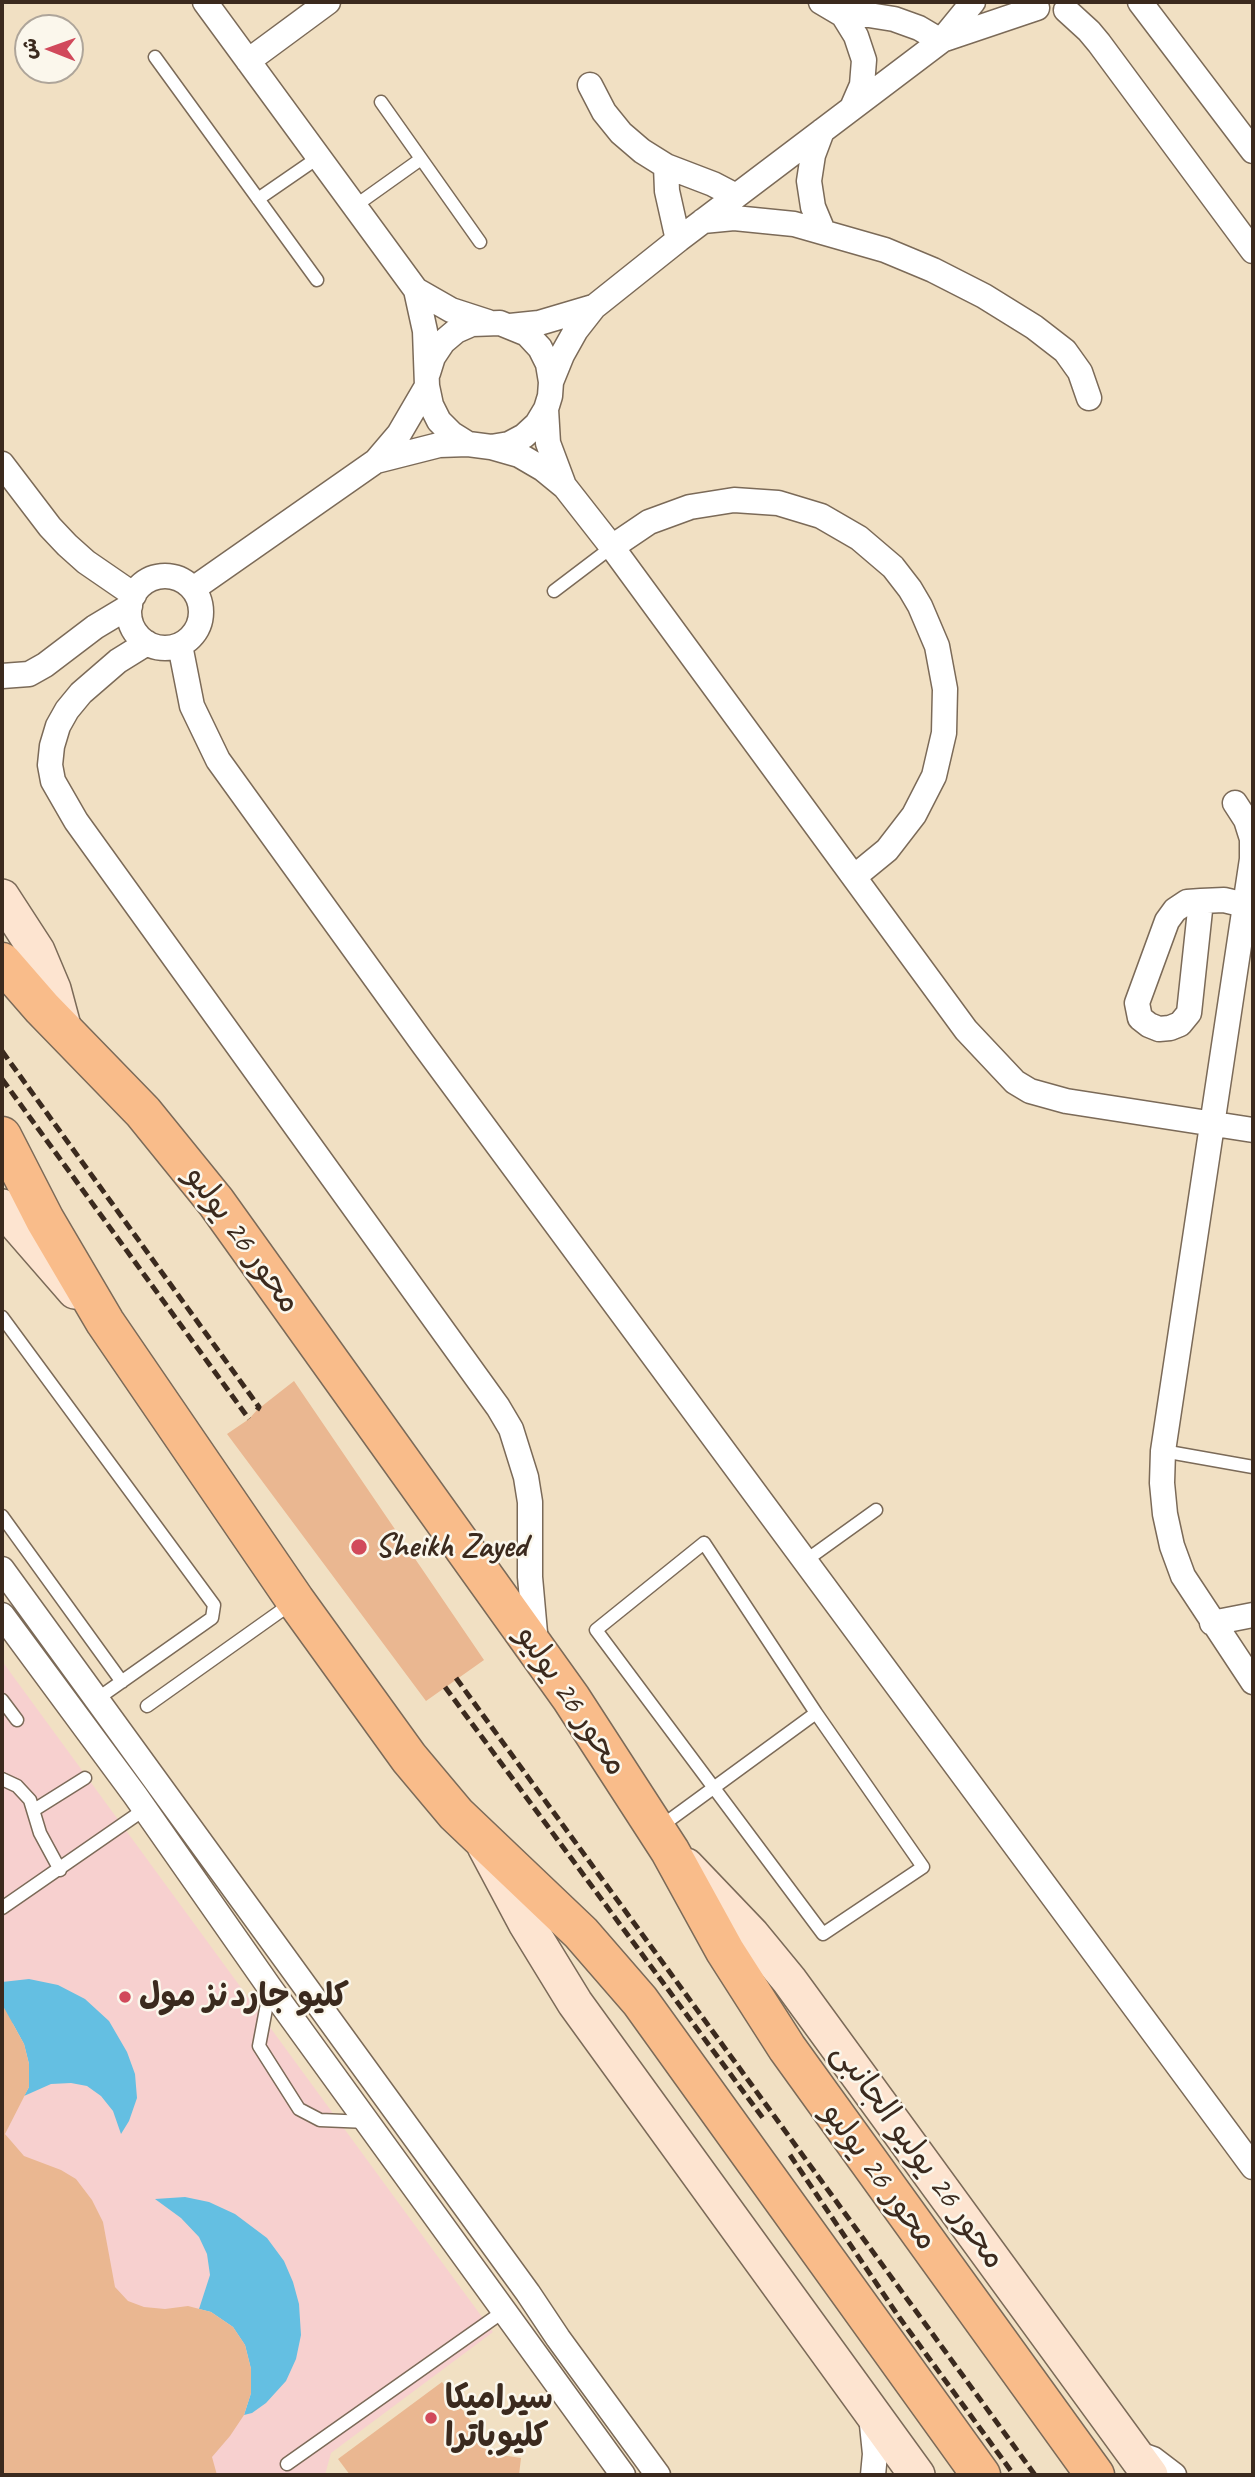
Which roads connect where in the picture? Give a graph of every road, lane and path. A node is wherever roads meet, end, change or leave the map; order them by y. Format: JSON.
{"nodes":[{"id":1,"x":205,"y":2,"type":"edge"},
{"id":2,"x":328,"y":2,"type":"edge"},
{"id":3,"x":821,"y":2,"type":"edge"},
{"id":4,"x":972,"y":2,"type":"edge"},
{"id":5,"x":1140,"y":2,"type":"edge"},
{"id":6,"x":1031,"y":5,"type":"edge"},
{"id":7,"x":1075,"y":6,"type":"edge"},
{"id":8,"x":843,"y":15,"type":"junction"},
{"id":9,"x":941,"y":41,"type":"junction"},
{"id":10,"x":155,"y":57,"type":"dead end"},
{"id":11,"x":248,"y":61,"type":"junction"},
{"id":12,"x":590,"y":85,"type":"dead end"},
{"id":13,"x":381,"y":102,"type":"dead end"},
{"id":14,"x":852,"y":108,"type":"junction"},
{"id":15,"x":822,"y":130,"type":"junction"},
{"id":16,"x":1253,"y":151,"type":"edge"},
{"id":17,"x":319,"y":157,"type":"junction"},
{"id":18,"x":421,"y":159,"type":"junction"},
{"id":19,"x":666,"y":166,"type":"junction"},
{"id":20,"x":736,"y":196,"type":"junction"},
{"id":21,"x":258,"y":200,"type":"junction"},
{"id":22,"x":355,"y":206,"type":"junction"},
{"id":23,"x":704,"y":221,"type":"junction"},
{"id":24,"x":823,"y":231,"type":"junction"},
{"id":25,"x":678,"y":240,"type":"junction"},
{"id":26,"x":480,"y":242,"type":"dead end"},
{"id":27,"x":1253,"y":251,"type":"edge"},
{"id":28,"x":317,"y":280,"type":"dead end"},
{"id":29,"x":416,"y":290,"type":"junction"},
{"id":30,"x":594,"y":307,"type":"junction"},
{"id":31,"x":500,"y":324,"type":"junction"},
{"id":32,"x":428,"y":380,"type":"junction"},
{"id":33,"x":551,"y":382,"type":"junction"},
{"id":34,"x":1089,"y":398,"type":"dead end"},
{"id":35,"x":546,"y":409,"type":"junction"},
{"id":36,"x":480,"y":445,"type":"junction"},
{"id":37,"x":376,"y":461,"type":"junction"},
{"id":38,"x":2,"y":464,"type":"edge"},
{"id":39,"x":565,"y":487,"type":"junction"},
{"id":40,"x":612,"y":547,"type":"junction"},
{"id":41,"x":193,"y":589,"type":"junction"},
{"id":42,"x":554,"y":591,"type":"dead end"},
{"id":43,"x":132,"y":600,"type":"junction"},
{"id":44,"x":147,"y":643,"type":"junction"},
{"id":45,"x":180,"y":645,"type":"junction"},
{"id":46,"x":2,"y":676,"type":"edge"},
{"id":47,"x":1235,"y":803,"type":"dead end"},
{"id":48,"x":1252,"y":845,"type":"edge"},
{"id":49,"x":854,"y":877,"type":"junction"},
{"id":50,"x":2,"y":898,"type":"edge"},
{"id":51,"x":1201,"y":901,"type":"junction"},
{"id":52,"x":1245,"y":905,"type":"junction"},
{"id":53,"x":2,"y":962,"type":"edge"},
{"id":54,"x":64,"y":1030,"type":"junction"},
{"id":55,"x":1213,"y":1125,"type":"junction"},
{"id":56,"x":1253,"y":1129,"type":"edge"},
{"id":57,"x":2,"y":1136,"type":"edge"},
{"id":58,"x":2,"y":1207,"type":"edge"},
{"id":59,"x":2,"y":1317,"type":"edge"},
{"id":60,"x":105,"y":1322,"type":"junction"},
{"id":61,"x":1163,"y":1451,"type":"junction"},
{"id":62,"x":1253,"y":1467,"type":"edge"},
{"id":63,"x":876,"y":1510,"type":"dead end"},
{"id":64,"x":2,"y":1516,"type":"edge"},
{"id":65,"x":806,"y":1562,"type":"junction"},
{"id":66,"x":2,"y":1569,"type":"edge"},
{"id":67,"x":295,"y":1601,"type":"junction"},
{"id":68,"x":2,"y":1615,"type":"edge"},
{"id":69,"x":1253,"y":1615,"type":"edge"},
{"id":70,"x":1212,"y":1623,"type":"junction"},
{"id":71,"x":536,"y":1648,"type":"junction"},
{"id":72,"x":122,"y":1682,"type":"junction"},
{"id":73,"x":1253,"y":1682,"type":"edge"},
{"id":74,"x":97,"y":1699,"type":"junction"},
{"id":75,"x":2,"y":1700,"type":"edge"},
{"id":76,"x":147,"y":1706,"type":"dead end"},
{"id":77,"x":816,"y":1713,"type":"junction"},
{"id":78,"x":17,"y":1720,"type":"dead end"},
{"id":79,"x":85,"y":1778,"type":"dead end"},
{"id":80,"x":2,"y":1779,"type":"edge"},
{"id":81,"x":156,"y":1780,"type":"junction"},
{"id":82,"x":714,"y":1787,"type":"junction"},
{"id":83,"x":140,"y":1802,"type":"junction"},
{"id":84,"x":34,"y":1810,"type":"junction"},
{"id":85,"x":481,"y":1840,"type":"junction"},
{"id":86,"x":663,"y":1840,"type":"junction"},
{"id":87,"x":60,"y":1870,"type":"junction"},
{"id":88,"x":2,"y":1908,"type":"edge"},
{"id":89,"x":270,"y":1988,"type":"junction"},
{"id":90,"x":369,"y":2122,"type":"junction"},
{"id":91,"x":1253,"y":2167,"type":"edge"},
{"id":92,"x":528,"y":2293,"type":"junction"},
{"id":93,"x":503,"y":2311,"type":"junction"},
{"id":94,"x":872,"y":2414,"type":"junction"},
{"id":95,"x":1141,"y":2463,"type":"edge"},
{"id":96,"x":287,"y":2464,"type":"dead end"},
{"id":97,"x":623,"y":2475,"type":"edge"},
{"id":98,"x":658,"y":2475,"type":"edge"},
{"id":99,"x":873,"y":2475,"type":"edge"},
{"id":100,"x":917,"y":2475,"type":"edge"},
{"id":101,"x":981,"y":2475,"type":"edge"},
{"id":102,"x":1096,"y":2475,"type":"edge"},
{"id":103,"x":1174,"y":2475,"type":"edge"}],
"edges":[{"from":1,"to":11,"type":"street"},
{"from":2,"to":11,"type":"street"},
{"from":3,"to":8,"type":"street"},
{"from":4,"to":9,"type":"street"},
{"from":5,"to":16,"type":"street"},
{"from":6,"to":7,"type":"street"},
{"from":6,"to":9,"type":"street"},
{"from":7,"to":27,"type":"street"},
{"from":8,"to":9,"type":"street"},
{"from":8,"to":14,"type":"street"},
{"from":9,"to":14,"type":"street"},
{"from":10,"to":21,"type":"lane"},
{"from":11,"to":17,"type":"street"},
{"from":12,"to":19,"type":"street"},
{"from":13,"to":18,"type":"lane"},
{"from":14,"to":15,"type":"street"},
{"from":15,"to":20,"type":"street"},
{"from":15,"to":24,"type":"street"},
{"from":17,"to":21,"type":"lane"},
{"from":17,"to":22,"type":"street"},
{"from":18,"to":22,"type":"lane"},
{"from":18,"to":26,"type":"lane"},
{"from":19,"to":20,"type":"street"},
{"from":19,"to":25,"type":"street"},
{"from":20,"to":23,"type":"street"},
{"from":21,"to":28,"type":"lane"},
{"from":22,"to":29,"type":"street"},
{"from":23,"to":24,"type":"street"},
{"from":23,"to":25,"type":"street"},
{"from":24,"to":34,"type":"street"},
{"from":25,"to":30,"type":"street"},
{"from":29,"to":31,"type":"street"},
{"from":29,"to":32,"type":"street"},
{"from":30,"to":31,"type":"street"},
{"from":30,"to":33,"type":"street"},
{"from":31,"to":32,"type":"street"},
{"from":31,"to":33,"type":"street"},
{"from":32,"to":36,"type":"street"},
{"from":32,"to":37,"type":"street"},
{"from":33,"to":35,"type":"street"},
{"from":35,"to":36,"type":"street"},
{"from":35,"to":39,"type":"street"},
{"from":36,"to":37,"type":"street"},
{"from":36,"to":39,"type":"street"},
{"from":37,"to":41,"type":"street"},
{"from":38,"to":43,"type":"street"},
{"from":39,"to":40,"type":"street"},
{"from":40,"to":42,"type":"lane"},
{"from":40,"to":49,"type":"street"},
{"from":40,"to":49,"type":"street"},
{"from":41,"to":43,"type":"street"},
{"from":41,"to":45,"type":"street"},
{"from":43,"to":44,"type":"street"},
{"from":43,"to":46,"type":"street"},
{"from":44,"to":45,"type":"street"},
{"from":44,"to":71,"type":"street"},
{"from":45,"to":65,"type":"street"},
{"from":47,"to":48,"type":"street"},
{"from":48,"to":52,"type":"street"},
{"from":49,"to":55,"type":"street"},
{"from":50,"to":54,"type":"main road"},
{"from":51,"to":51,"type":"street"},
{"from":51,"to":52,"type":"street"},
{"from":52,"to":55,"type":"street"},
{"from":53,"to":54,"type":"highway","name":"محور 26 يوليو"},
{"from":54,"to":71,"type":"highway","name":"محور 26 يوليو"},
{"from":55,"to":56,"type":"street"},
{"from":55,"to":61,"type":"street"},
{"from":57,"to":60,"type":"highway"},
{"from":58,"to":60,"type":"main road"},
{"from":59,"to":72,"type":"lane"},
{"from":60,"to":67,"type":"highway"},
{"from":61,"to":62,"type":"lane"},
{"from":61,"to":70,"type":"street"},
{"from":63,"to":65,"type":"lane"},
{"from":64,"to":72,"type":"lane"},
{"from":65,"to":91,"type":"street"},
{"from":66,"to":74,"type":"street"},
{"from":67,"to":76,"type":"lane"},
{"from":67,"to":85,"type":"highway"},
{"from":68,"to":83,"type":"street"},
{"from":69,"to":70,"type":"street"},
{"from":70,"to":73,"type":"street"},
{"from":71,"to":86,"type":"highway","name":"محور 26 يوليو"},
{"from":72,"to":74,"type":"lane"},
{"from":74,"to":81,"type":"street"},
{"from":75,"to":78,"type":"lane"},
{"from":77,"to":82,"type":"lane"},
{"from":77,"to":82,"type":"lane"},
{"from":77,"to":82,"type":"lane"},
{"from":79,"to":84,"type":"lane"},
{"from":80,"to":84,"type":"lane"},
{"from":81,"to":83,"type":"street"},
{"from":81,"to":92,"type":"street"},
{"from":82,"to":86,"type":"lane"},
{"from":83,"to":87,"type":"lane"},
{"from":83,"to":89,"type":"street"},
{"from":84,"to":87,"type":"lane"},
{"from":85,"to":94,"type":"main road"},
{"from":85,"to":101,"type":"highway"},
{"from":86,"to":95,"type":"main road","name":"محور 26 يوليو الجانبى"},
{"from":86,"to":102,"type":"highway","name":"محور 26 يوليو"},
{"from":87,"to":88,"type":"lane"},
{"from":89,"to":90,"type":"street"},
{"from":89,"to":90,"type":"lane"},
{"from":90,"to":93,"type":"street"},
{"from":92,"to":93,"type":"street"},
{"from":92,"to":98,"type":"street"},
{"from":93,"to":96,"type":"lane"},
{"from":93,"to":97,"type":"street"},
{"from":94,"to":99,"type":"street"},
{"from":94,"to":100,"type":"main road"},
{"from":95,"to":103,"type":"street"}]}
